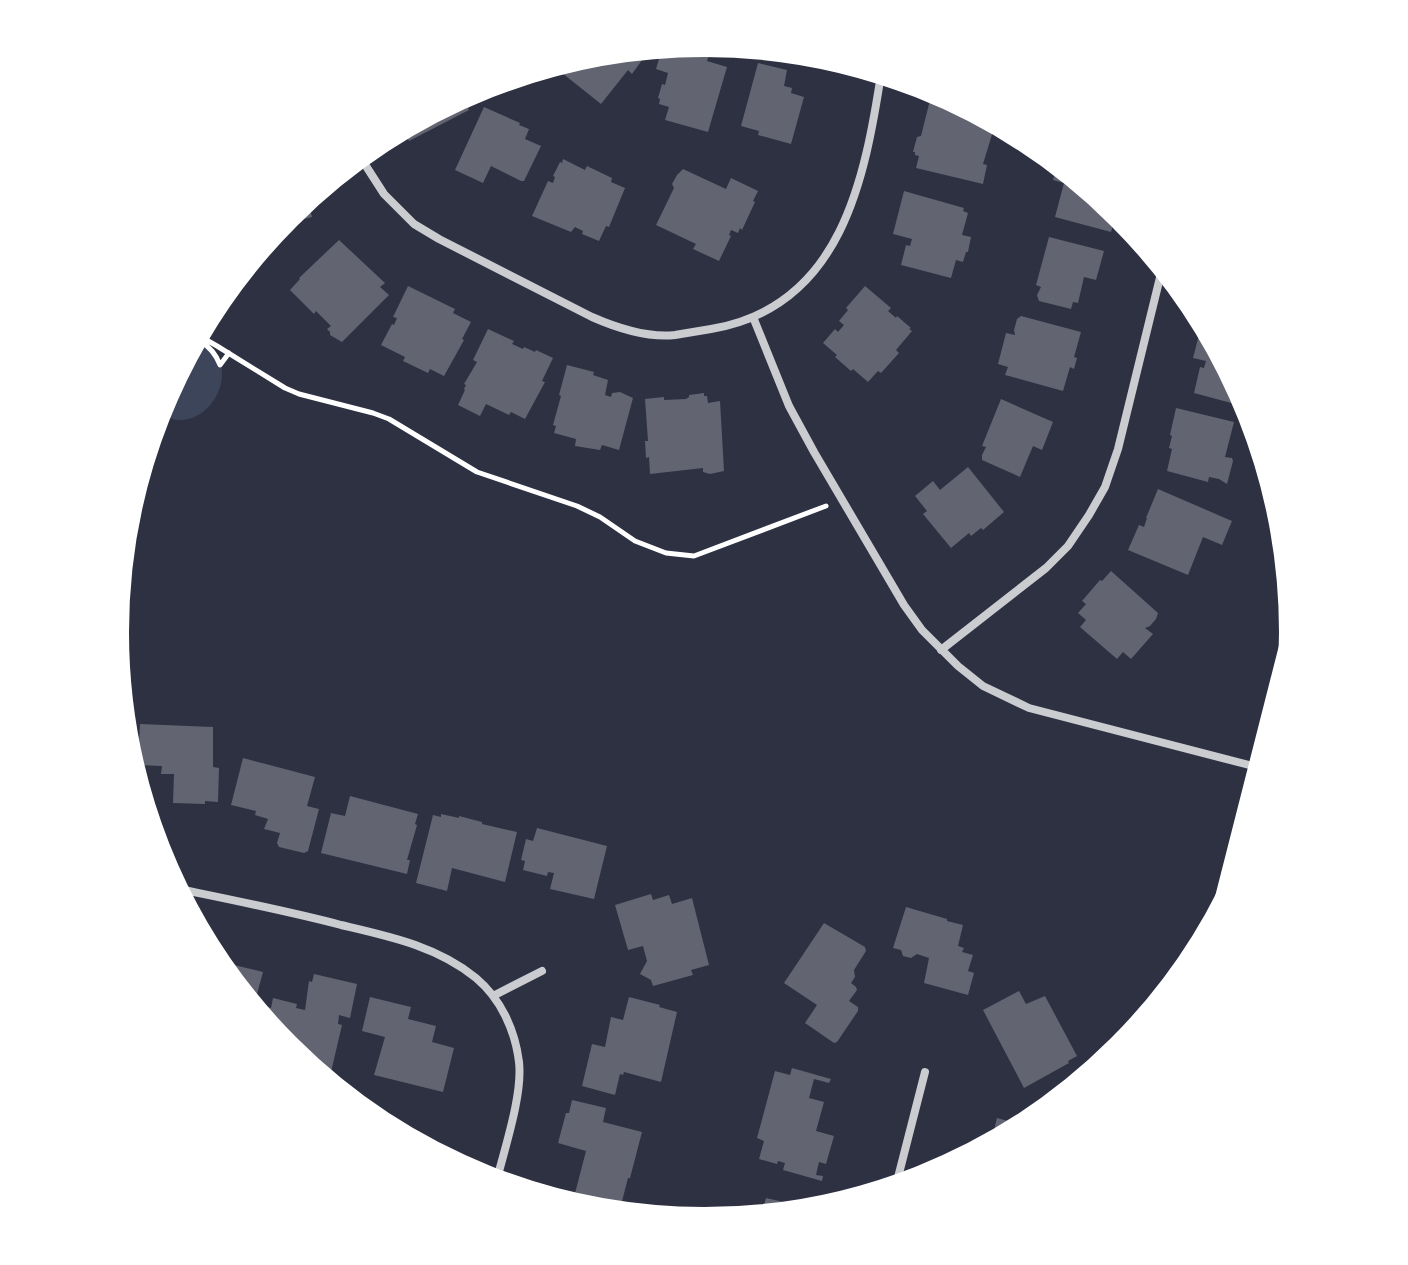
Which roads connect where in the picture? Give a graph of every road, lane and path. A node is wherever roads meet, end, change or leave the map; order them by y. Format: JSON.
{"nodes":[{"id":1,"x":880,"y":80,"type":"edge"},
{"id":2,"x":364,"y":163,"type":"edge"},
{"id":3,"x":1161,"y":274,"type":"edge"},
{"id":4,"x":753,"y":317,"type":"junction"},
{"id":5,"x":203,"y":338,"type":"edge"},
{"id":6,"x":201,"y":341,"type":"edge"},
{"id":7,"x":229,"y":353,"type":"junction"},
{"id":8,"x":842,"y":499,"type":"junction"},
{"id":9,"x":941,"y":650,"type":"junction"},
{"id":10,"x":1283,"y":662,"type":"edge"},
{"id":11,"x":1257,"y":767,"type":"junction"},
{"id":12,"x":1226,"y":887,"type":"edge"},
{"id":13,"x":183,"y":890,"type":"edge"},
{"id":14,"x":542,"y":971,"type":"dead end"},
{"id":15,"x":493,"y":996,"type":"junction"},
{"id":16,"x":925,"y":1072,"type":"dead end"},
{"id":17,"x":498,"y":1175,"type":"edge"},
{"id":18,"x":897,"y":1180,"type":"edge"}],
"edges":[{"from":1,"to":4,"type":"street"},
{"from":2,"to":4,"type":"street"},
{"from":3,"to":9,"type":"street"},
{"from":4,"to":8,"type":"street"},
{"from":5,"to":7,"type":"path"},
{"from":6,"to":7,"type":"path"},
{"from":7,"to":8,"type":"path"},
{"from":8,"to":9,"type":"street"},
{"from":9,"to":11,"type":"street"},
{"from":10,"to":11,"type":"main road"},
{"from":11,"to":12,"type":"main road"},
{"from":13,"to":15,"type":"street"},
{"from":14,"to":15,"type":"street"},
{"from":15,"to":17,"type":"street"},
{"from":16,"to":18,"type":"street"}]}
